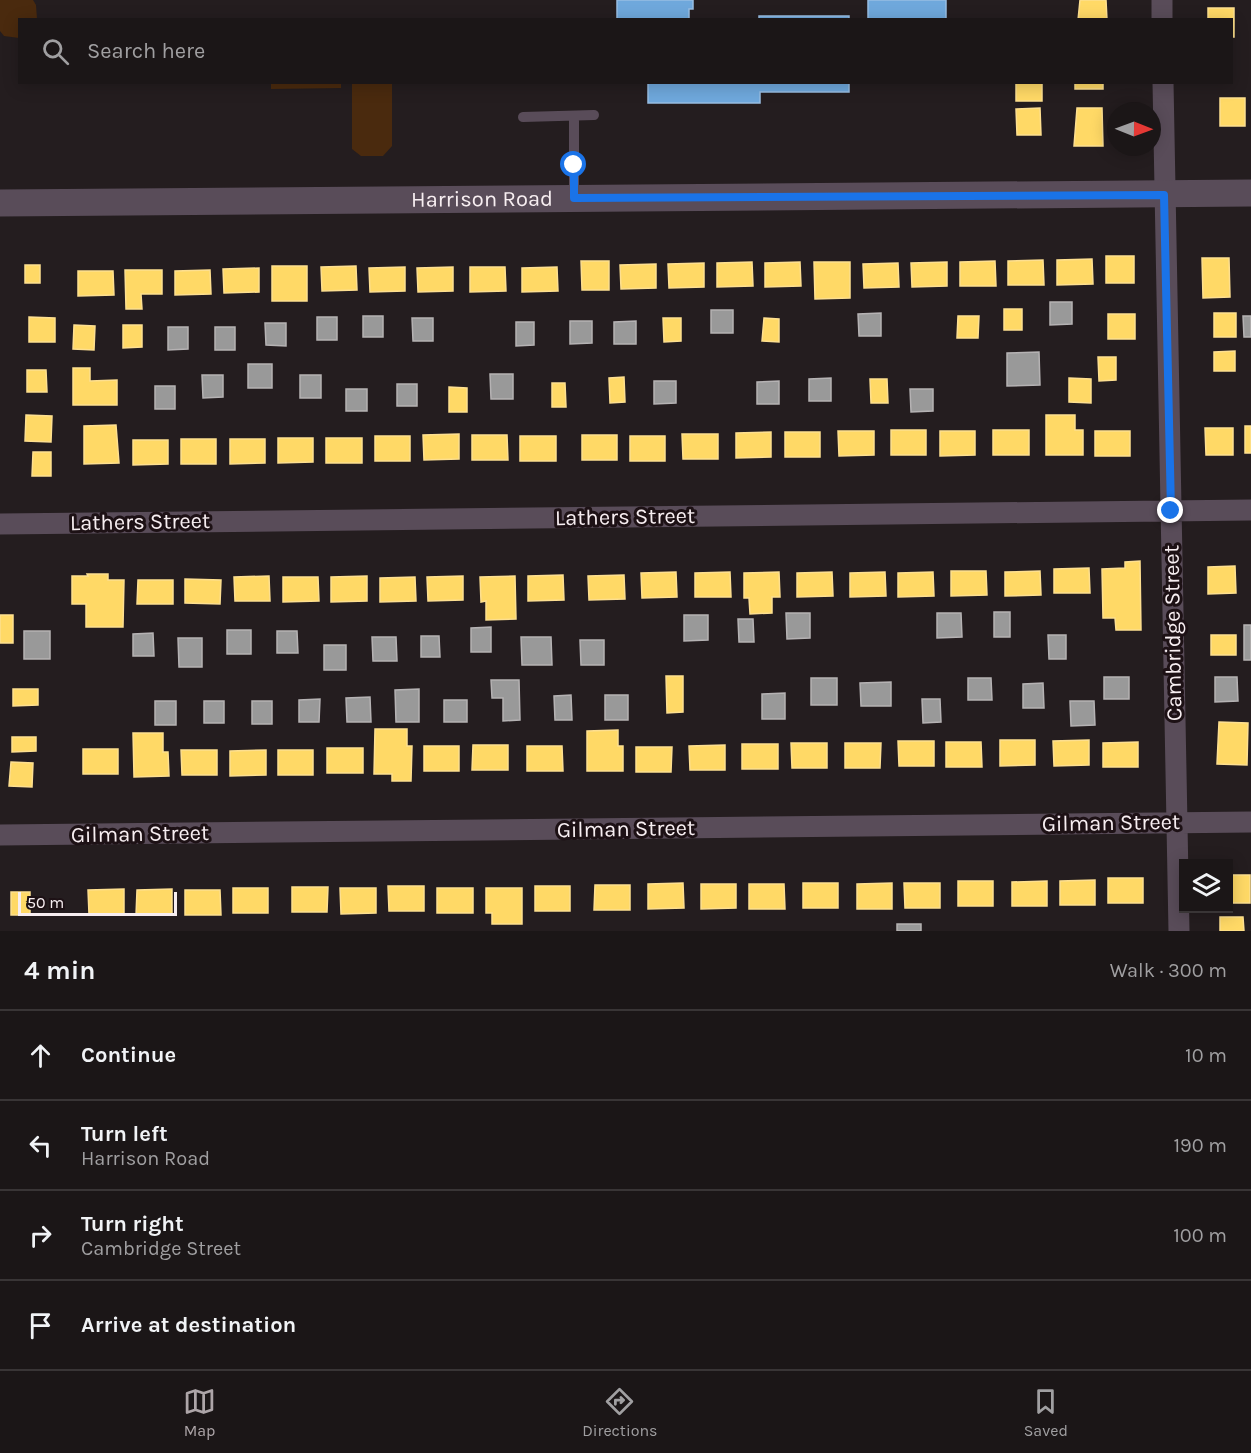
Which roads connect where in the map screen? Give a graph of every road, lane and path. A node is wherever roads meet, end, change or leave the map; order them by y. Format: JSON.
{"nodes":[{"id":1,"x":1162,"y":0,"type":"edge"},
{"id":2,"x":1162,"y":18,"type":"edge"},
{"id":3,"x":1163,"y":84,"type":"edge"},
{"id":4,"x":594,"y":115,"type":"dead end"},
{"id":5,"x":574,"y":116,"type":"junction"},
{"id":6,"x":523,"y":117,"type":"dead end"},
{"id":7,"x":1251,"y":193,"type":"edge"},
{"id":8,"x":1164,"y":195,"type":"junction"},
{"id":9,"x":574,"y":198,"type":"junction"},
{"id":10,"x":0,"y":203,"type":"edge"},
{"id":11,"x":1251,"y":510,"type":"edge"},
{"id":12,"x":1171,"y":511,"type":"junction"},
{"id":13,"x":0,"y":524,"type":"edge"},
{"id":14,"x":1251,"y":822,"type":"edge"},
{"id":15,"x":1178,"y":823,"type":"junction"},
{"id":16,"x":0,"y":835,"type":"edge"},
{"id":17,"x":1179,"y":931,"type":"edge"}],
"edges":[{"from":1,"to":2,"type":"street"},
{"from":3,"to":8,"type":"street","name":"Cambridge Street"},
{"from":4,"to":5,"type":"lane"},
{"from":5,"to":6,"type":"lane"},
{"from":5,"to":9,"type":"lane"},
{"from":7,"to":8,"type":"street","name":"Harrison Road"},
{"from":8,"to":9,"type":"street","name":"Harrison Road"},
{"from":8,"to":12,"type":"street","name":"Cambridge Street"},
{"from":9,"to":10,"type":"street","name":"Harrison Road"},
{"from":11,"to":12,"type":"street","name":"Lathers Street"},
{"from":12,"to":13,"type":"street","name":"Lathers Street"},
{"from":12,"to":15,"type":"street","name":"Cambridge Street"},
{"from":14,"to":15,"type":"street","name":"Gilman Street"},
{"from":15,"to":16,"type":"street","name":"Gilman Street"},
{"from":15,"to":17,"type":"street","name":"Cambridge Street"}]}
